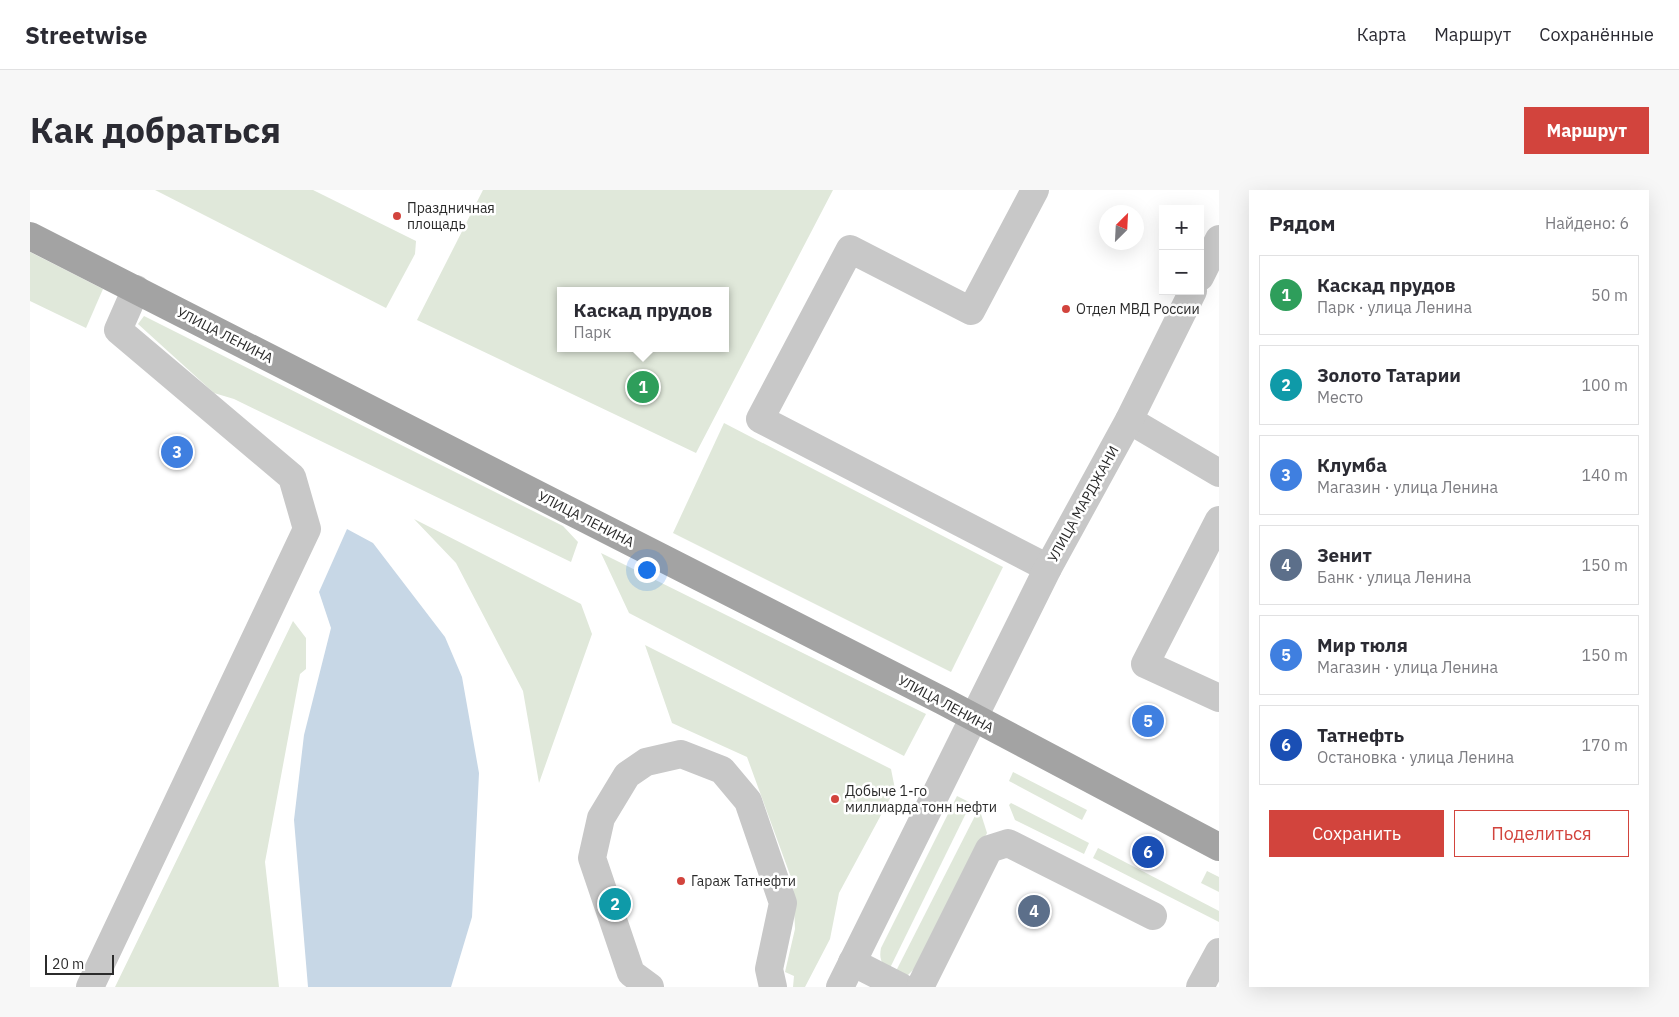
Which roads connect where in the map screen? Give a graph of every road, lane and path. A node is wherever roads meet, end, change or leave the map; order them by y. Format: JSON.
{"nodes":[{"id":1,"x":1034,"y":190,"type":"edge"},
{"id":2,"x":30,"y":236,"type":"edge"},
{"id":3,"x":1219,"y":239,"type":"edge"},
{"id":4,"x":1204,"y":269,"type":"edge"},
{"id":5,"x":136,"y":289,"type":"junction"},
{"id":6,"x":1191,"y":295,"type":"edge"},
{"id":7,"x":1129,"y":420,"type":"junction"},
{"id":8,"x":1219,"y":473,"type":"edge"},
{"id":9,"x":1219,"y":520,"type":"edge"},
{"id":10,"x":1048,"y":568,"type":"junction"},
{"id":11,"x":1219,"y":698,"type":"edge"},
{"id":12,"x":975,"y":718,"type":"junction"},
{"id":13,"x":1219,"y":847,"type":"edge"},
{"id":14,"x":1153,"y":916,"type":"dead end"},
{"id":15,"x":1219,"y":952,"type":"edge"},
{"id":16,"x":852,"y":962,"type":"junction"},
{"id":17,"x":90,"y":987,"type":"edge"},
{"id":18,"x":650,"y":987,"type":"edge"},
{"id":19,"x":773,"y":987,"type":"edge"},
{"id":20,"x":840,"y":987,"type":"edge"},
{"id":21,"x":901,"y":987,"type":"edge"},
{"id":22,"x":920,"y":987,"type":"edge"},
{"id":23,"x":1200,"y":987,"type":"edge"}],
"edges":[{"from":1,"to":10,"type":"street"},
{"from":2,"to":5,"type":"main road","name":"УЛИЦА ЛЕНИНА"},
{"from":3,"to":4,"type":"street"},
{"from":5,"to":12,"type":"main road","name":"УЛИЦА ЛЕНИНА"},
{"from":5,"to":17,"type":"street"},
{"from":6,"to":7,"type":"street","name":"УЛИЦА МАРДЖАНИ"},
{"from":7,"to":8,"type":"street"},
{"from":7,"to":10,"type":"street","name":"УЛИЦА МАРДЖАНИ"},
{"from":9,"to":11,"type":"street"},
{"from":10,"to":12,"type":"street","name":"УЛИЦА МАРДЖАНИ"},
{"from":12,"to":13,"type":"main road","name":"УЛИЦА ЛЕНИНА"},
{"from":12,"to":16,"type":"street","name":"УЛИЦА МАРДЖАНИ"},
{"from":14,"to":22,"type":"street"},
{"from":15,"to":23,"type":"street"},
{"from":16,"to":20,"type":"street","name":"УЛИЦА МАРДЖАНИ"},
{"from":16,"to":21,"type":"street"},
{"from":18,"to":19,"type":"street"}]}
